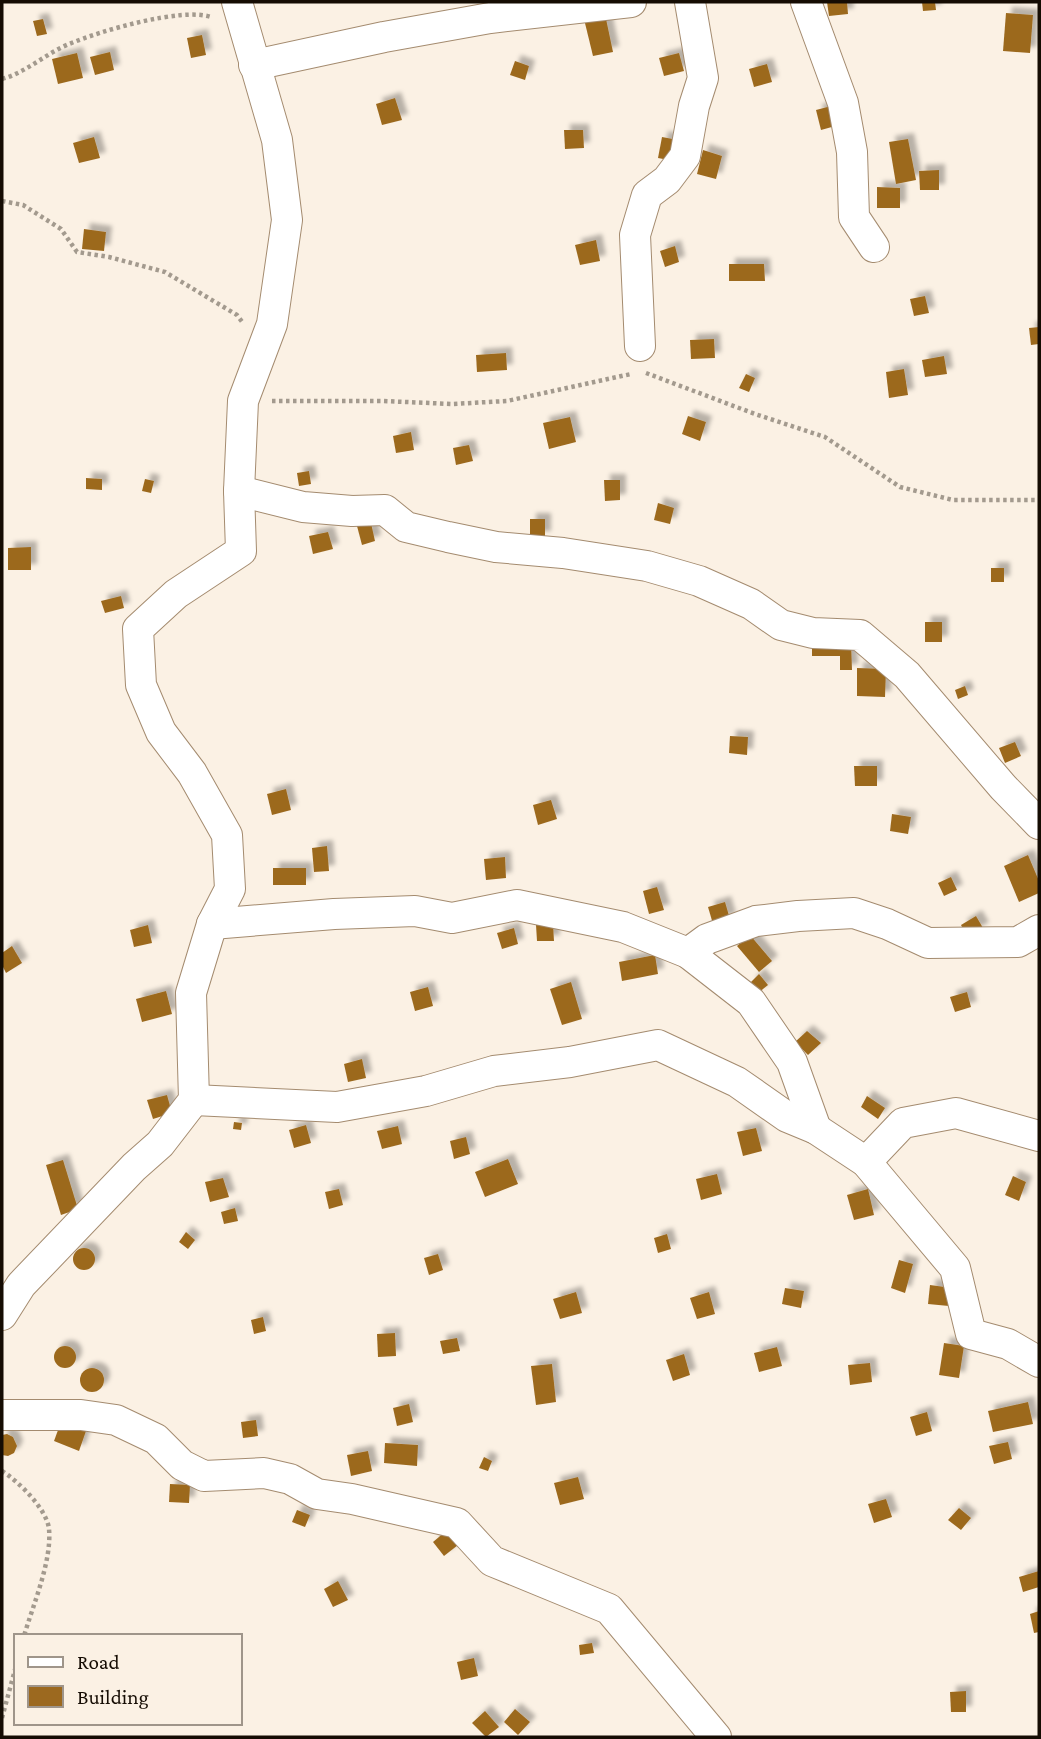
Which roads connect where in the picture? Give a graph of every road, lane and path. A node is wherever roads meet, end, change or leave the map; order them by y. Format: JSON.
{"nodes":[{"id":1,"x":631,"y":2,"type":"edge"},
{"id":2,"x":690,"y":2,"type":"edge"},
{"id":3,"x":806,"y":2,"type":"edge"},
{"id":4,"x":240,"y":15,"type":"edge"},
{"id":5,"x":254,"y":65,"type":"junction"},
{"id":6,"x":2,"y":79,"type":"edge"},
{"id":7,"x":2,"y":201,"type":"edge"},
{"id":8,"x":874,"y":247,"type":"dead end"},
{"id":9,"x":640,"y":345,"type":"dead end"},
{"id":10,"x":264,"y":346,"type":"junction"},
{"id":11,"x":243,"y":401,"type":"junction"},
{"id":12,"x":239,"y":491,"type":"junction"},
{"id":13,"x":1039,"y":499,"type":"edge"},
{"id":14,"x":1039,"y":824,"type":"edge"},
{"id":15,"x":212,"y":924,"type":"junction"},
{"id":16,"x":1039,"y":930,"type":"edge"},
{"id":17,"x":688,"y":953,"type":"junction"},
{"id":18,"x":194,"y":1100,"type":"junction"},
{"id":19,"x":817,"y":1129,"type":"junction"},
{"id":20,"x":1039,"y":1136,"type":"edge"},
{"id":21,"x":866,"y":1161,"type":"junction"},
{"id":22,"x":2,"y":1315,"type":"edge"},
{"id":23,"x":1039,"y":1337,"type":"edge"},
{"id":24,"x":1008,"y":1344,"type":"junction"},
{"id":25,"x":1039,"y":1362,"type":"edge"},
{"id":26,"x":2,"y":1415,"type":"edge"},
{"id":27,"x":2,"y":1471,"type":"edge"},
{"id":28,"x":25,"y":1634,"type":"edge"},
{"id":29,"x":14,"y":1673,"type":"edge"},
{"id":30,"x":2,"y":1718,"type":"edge"},
{"id":31,"x":716,"y":1737,"type":"edge"}],
"edges":[{"from":1,"to":5,"type":"street"},
{"from":2,"to":9,"type":"street"},
{"from":3,"to":8,"type":"street"},
{"from":4,"to":5,"type":"street"},
{"from":4,"to":6,"type":"path"},
{"from":5,"to":10,"type":"street"},
{"from":7,"to":10,"type":"path"},
{"from":10,"to":11,"type":"street"},
{"from":11,"to":12,"type":"street"},
{"from":11,"to":13,"type":"path"},
{"from":12,"to":14,"type":"street"},
{"from":12,"to":15,"type":"street"},
{"from":15,"to":17,"type":"street"},
{"from":15,"to":18,"type":"street"},
{"from":16,"to":17,"type":"street"},
{"from":17,"to":19,"type":"street"},
{"from":18,"to":19,"type":"street"},
{"from":18,"to":22,"type":"street"},
{"from":19,"to":21,"type":"street"},
{"from":20,"to":21,"type":"street"},
{"from":21,"to":24,"type":"street"},
{"from":23,"to":24,"type":"street"},
{"from":24,"to":25,"type":"street"},
{"from":26,"to":31,"type":"street"},
{"from":27,"to":28,"type":"path"},
{"from":29,"to":30,"type":"path"}]}
